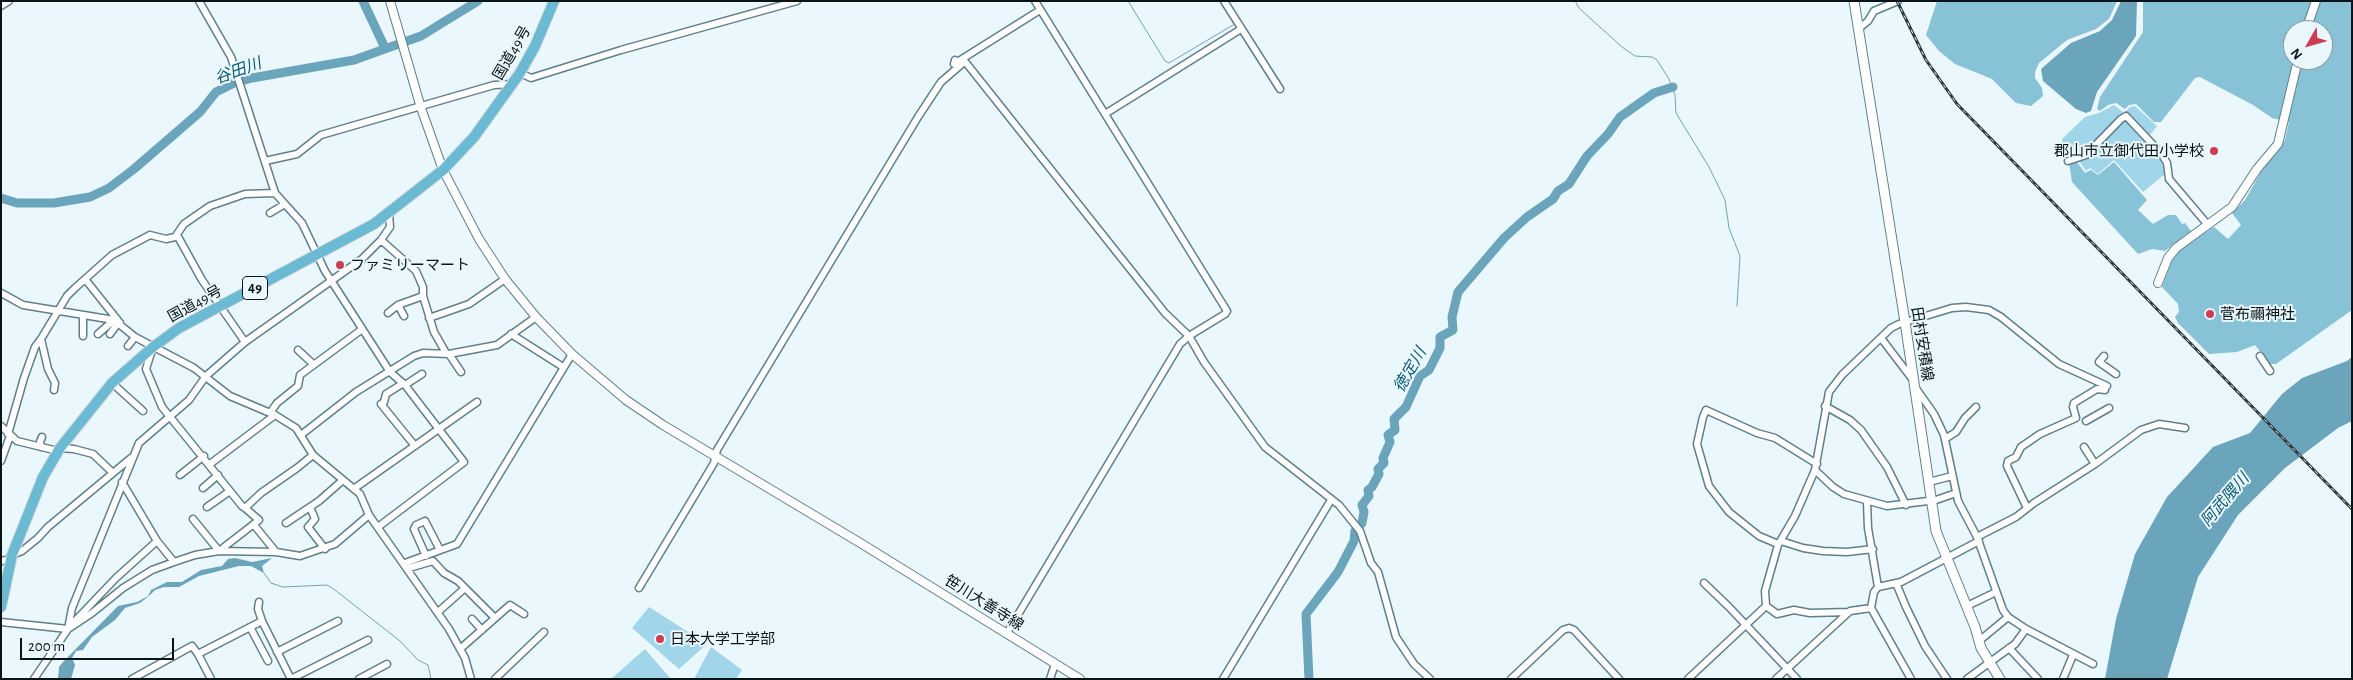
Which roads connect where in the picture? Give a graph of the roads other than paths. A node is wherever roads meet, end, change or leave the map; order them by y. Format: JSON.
{"nodes":[{"id":1,"x":9,"y":1,"type":"edge"},
{"id":2,"x":199,"y":1,"type":"edge"},
{"id":3,"x":390,"y":1,"type":"edge"},
{"id":4,"x":554,"y":1,"type":"edge"},
{"id":5,"x":797,"y":1,"type":"edge"},
{"id":6,"x":1035,"y":1,"type":"edge"},
{"id":7,"x":1224,"y":1,"type":"edge"},
{"id":8,"x":1854,"y":1,"type":"edge"},
{"id":9,"x":1898,"y":1,"type":"edge"},
{"id":10,"x":2316,"y":1,"type":"edge"},
{"id":11,"x":1,"y":6,"type":"edge"},
{"id":12,"x":1040,"y":10,"type":"junction"},
{"id":13,"x":2309,"y":20,"type":"edge"},
{"id":14,"x":1241,"y":29,"type":"junction"},
{"id":15,"x":1858,"y":29,"type":"junction"},
{"id":16,"x":960,"y":60,"type":"junction"},
{"id":17,"x":2296,"y":70,"type":"edge"},
{"id":18,"x":520,"y":72,"type":"junction"},
{"id":19,"x":512,"y":84,"type":"junction"},
{"id":20,"x":1280,"y":89,"type":"dead end"},
{"id":21,"x":421,"y":108,"type":"junction"},
{"id":22,"x":1105,"y":114,"type":"junction"},
{"id":23,"x":265,"y":161,"type":"junction"},
{"id":24,"x":2068,"y":161,"type":"dead end"},
{"id":25,"x":443,"y":170,"type":"junction"},
{"id":26,"x":275,"y":193,"type":"junction"},
{"id":27,"x":285,"y":204,"type":"junction"},
{"id":28,"x":270,"y":213,"type":"dead end"},
{"id":29,"x":389,"y":214,"type":"junction"},
{"id":30,"x":2208,"y":225,"type":"junction"},
{"id":31,"x":178,"y":235,"type":"junction"},
{"id":32,"x":381,"y":240,"type":"junction"},
{"id":33,"x":317,"y":255,"type":"junction"},
{"id":34,"x":85,"y":279,"type":"junction"},
{"id":35,"x":505,"y":279,"type":"junction"},
{"id":36,"x":332,"y":282,"type":"junction"},
{"id":37,"x":2158,"y":283,"type":"dead end"},
{"id":38,"x":1,"y":294,"type":"edge"},
{"id":39,"x":423,"y":296,"type":"junction"},
{"id":40,"x":220,"y":306,"type":"junction"},
{"id":41,"x":398,"y":306,"type":"junction"},
{"id":42,"x":58,"y":311,"type":"junction"},
{"id":43,"x":388,"y":313,"type":"dead end"},
{"id":44,"x":83,"y":315,"type":"junction"},
{"id":45,"x":404,"y":316,"type":"dead end"},
{"id":46,"x":536,"y":317,"type":"junction"},
{"id":47,"x":429,"y":318,"type":"junction"},
{"id":48,"x":1905,"y":322,"type":"junction"},
{"id":49,"x":118,"y":323,"type":"junction"},
{"id":50,"x":362,"y":330,"type":"junction"},
{"id":51,"x":98,"y":334,"type":"dead end"},
{"id":52,"x":110,"y":334,"type":"dead end"},
{"id":53,"x":510,"y":334,"type":"junction"},
{"id":54,"x":82,"y":336,"type":"dead end"},
{"id":55,"x":1189,"y":336,"type":"junction"},
{"id":56,"x":135,"y":338,"type":"junction"},
{"id":57,"x":1881,"y":338,"type":"junction"},
{"id":58,"x":41,"y":339,"type":"junction"},
{"id":59,"x":245,"y":342,"type":"junction"},
{"id":60,"x":128,"y":346,"type":"dead end"},
{"id":61,"x":153,"y":347,"type":"junction"},
{"id":62,"x":298,"y":350,"type":"dead end"},
{"id":63,"x":447,"y":353,"type":"junction"},
{"id":64,"x":572,"y":354,"type":"junction"},
{"id":65,"x":2104,"y":356,"type":"dead end"},
{"id":66,"x":2260,"y":356,"type":"dead end"},
{"id":67,"x":313,"y":364,"type":"junction"},
{"id":68,"x":563,"y":367,"type":"junction"},
{"id":69,"x":2270,"y":370,"type":"dead end"},
{"id":70,"x":390,"y":372,"type":"junction"},
{"id":71,"x":461,"y":372,"type":"dead end"},
{"id":72,"x":422,"y":374,"type":"dead end"},
{"id":73,"x":2116,"y":374,"type":"dead end"},
{"id":74,"x":206,"y":376,"type":"junction"},
{"id":75,"x":112,"y":382,"type":"junction"},
{"id":76,"x":1914,"y":383,"type":"junction"},
{"id":77,"x":403,"y":384,"type":"junction"},
{"id":78,"x":54,"y":390,"type":"dead end"},
{"id":79,"x":477,"y":402,"type":"dead end"},
{"id":80,"x":1825,"y":406,"type":"junction"},
{"id":81,"x":1976,"y":407,"type":"dead end"},
{"id":82,"x":2109,"y":408,"type":"dead end"},
{"id":83,"x":142,"y":411,"type":"dead end"},
{"id":84,"x":273,"y":414,"type":"junction"},
{"id":85,"x":169,"y":417,"type":"junction"},
{"id":86,"x":2086,"y":421,"type":"dead end"},
{"id":87,"x":1,"y":426,"type":"edge"},
{"id":88,"x":2185,"y":428,"type":"dead end"},
{"id":89,"x":439,"y":430,"type":"junction"},
{"id":90,"x":9,"y":435,"type":"junction"},
{"id":91,"x":301,"y":435,"type":"junction"},
{"id":92,"x":42,"y":436,"type":"dead end"},
{"id":93,"x":1945,"y":439,"type":"junction"},
{"id":94,"x":415,"y":446,"type":"junction"},
{"id":95,"x":41,"y":447,"type":"junction"},
{"id":96,"x":2084,"y":447,"type":"dead end"},
{"id":97,"x":59,"y":450,"type":"junction"},
{"id":98,"x":313,"y":455,"type":"junction"},
{"id":99,"x":715,"y":455,"type":"junction"},
{"id":100,"x":204,"y":456,"type":"junction"},
{"id":101,"x":132,"y":457,"type":"junction"},
{"id":102,"x":1,"y":460,"type":"edge"},
{"id":103,"x":210,"y":464,"type":"junction"},
{"id":104,"x":2095,"y":464,"type":"junction"},
{"id":105,"x":1816,"y":467,"type":"junction"},
{"id":106,"x":113,"y":474,"type":"junction"},
{"id":107,"x":180,"y":475,"type":"dead end"},
{"id":108,"x":218,"y":475,"type":"junction"},
{"id":109,"x":1952,"y":476,"type":"junction"},
{"id":110,"x":343,"y":480,"type":"junction"},
{"id":111,"x":122,"y":482,"type":"junction"},
{"id":112,"x":1929,"y":482,"type":"junction"},
{"id":113,"x":203,"y":488,"type":"dead end"},
{"id":114,"x":355,"y":488,"type":"junction"},
{"id":115,"x":230,"y":491,"type":"junction"},
{"id":116,"x":1956,"y":493,"type":"junction"},
{"id":117,"x":1331,"y":500,"type":"junction"},
{"id":118,"x":1932,"y":500,"type":"junction"},
{"id":119,"x":1867,"y":502,"type":"junction"},
{"id":120,"x":1906,"y":505,"type":"junction"},
{"id":121,"x":207,"y":507,"type":"dead end"},
{"id":122,"x":310,"y":507,"type":"junction"},
{"id":123,"x":245,"y":508,"type":"junction"},
{"id":124,"x":2027,"y":508,"type":"junction"},
{"id":125,"x":369,"y":514,"type":"junction"},
{"id":126,"x":193,"y":519,"type":"dead end"},
{"id":127,"x":286,"y":523,"type":"dead end"},
{"id":128,"x":254,"y":525,"type":"junction"},
{"id":129,"x":378,"y":526,"type":"junction"},
{"id":130,"x":1978,"y":539,"type":"junction"},
{"id":131,"x":157,"y":540,"type":"junction"},
{"id":132,"x":1780,"y":542,"type":"junction"},
{"id":133,"x":325,"y":549,"type":"junction"},
{"id":134,"x":1873,"y":549,"type":"junction"},
{"id":135,"x":440,"y":550,"type":"junction"},
{"id":136,"x":219,"y":551,"type":"junction"},
{"id":137,"x":276,"y":552,"type":"junction"},
{"id":138,"x":426,"y":556,"type":"junction"},
{"id":139,"x":8,"y":558,"type":"edge"},
{"id":140,"x":1947,"y":558,"type":"junction"},
{"id":141,"x":174,"y":562,"type":"junction"},
{"id":142,"x":407,"y":566,"type":"junction"},
{"id":143,"x":1704,"y":583,"type":"dead end"},
{"id":144,"x":1896,"y":583,"type":"junction"},
{"id":145,"x":1878,"y":587,"type":"junction"},
{"id":146,"x":465,"y":588,"type":"junction"},
{"id":147,"x":639,"y":588,"type":"dead end"},
{"id":148,"x":1996,"y":592,"type":"junction"},
{"id":149,"x":259,"y":602,"type":"dead end"},
{"id":150,"x":1766,"y":606,"type":"junction"},
{"id":151,"x":1967,"y":606,"type":"junction"},
{"id":152,"x":1,"y":607,"type":"edge"},
{"id":153,"x":1871,"y":608,"type":"junction"},
{"id":154,"x":438,"y":612,"type":"junction"},
{"id":155,"x":1849,"y":612,"type":"junction"},
{"id":156,"x":524,"y":614,"type":"dead end"},
{"id":157,"x":2008,"y":617,"type":"junction"},
{"id":158,"x":495,"y":618,"type":"junction"},
{"id":159,"x":472,"y":619,"type":"dead end"},
{"id":160,"x":262,"y":621,"type":"junction"},
{"id":161,"x":338,"y":621,"type":"dead end"},
{"id":162,"x":1,"y":622,"type":"edge"},
{"id":163,"x":1746,"y":625,"type":"junction"},
{"id":164,"x":250,"y":628,"type":"junction"},
{"id":165,"x":68,"y":629,"type":"junction"},
{"id":166,"x":2026,"y":629,"type":"junction"},
{"id":167,"x":482,"y":630,"type":"junction"},
{"id":168,"x":544,"y":632,"type":"dead end"},
{"id":169,"x":1007,"y":633,"type":"junction"},
{"id":170,"x":368,"y":640,"type":"dead end"},
{"id":171,"x":1979,"y":641,"type":"junction"},
{"id":172,"x":2009,"y":648,"type":"junction"},
{"id":173,"x":460,"y":649,"type":"junction"},
{"id":174,"x":277,"y":652,"type":"junction"},
{"id":175,"x":198,"y":654,"type":"junction"},
{"id":176,"x":2073,"y":655,"type":"junction"},
{"id":177,"x":268,"y":661,"type":"dead end"},
{"id":178,"x":1989,"y":662,"type":"junction"},
{"id":179,"x":388,"y":664,"type":"dead end"},
{"id":180,"x":1055,"y":664,"type":"junction"},
{"id":181,"x":2093,"y":664,"type":"dead end"},
{"id":182,"x":1787,"y":668,"type":"junction"},
{"id":183,"x":34,"y":679,"type":"edge"},
{"id":184,"x":132,"y":679,"type":"edge"},
{"id":185,"x":211,"y":679,"type":"edge"},
{"id":186,"x":291,"y":679,"type":"edge"},
{"id":187,"x":358,"y":679,"type":"edge"},
{"id":188,"x":471,"y":679,"type":"edge"},
{"id":189,"x":495,"y":679,"type":"edge"},
{"id":190,"x":1050,"y":679,"type":"edge"},
{"id":191,"x":1080,"y":679,"type":"edge"},
{"id":192,"x":1224,"y":679,"type":"edge"},
{"id":193,"x":1430,"y":679,"type":"edge"},
{"id":194,"x":1511,"y":679,"type":"edge"},
{"id":195,"x":1619,"y":679,"type":"edge"},
{"id":196,"x":1688,"y":679,"type":"edge"},
{"id":197,"x":1776,"y":679,"type":"edge"},
{"id":198,"x":1797,"y":679,"type":"edge"},
{"id":199,"x":1911,"y":679,"type":"edge"},
{"id":200,"x":1947,"y":679,"type":"edge"},
{"id":201,"x":1967,"y":679,"type":"edge"},
{"id":202,"x":2000,"y":679,"type":"edge"},
{"id":203,"x":2038,"y":679,"type":"edge"},
{"id":204,"x":2063,"y":679,"type":"edge"}],
"edges":[{"from":1,"to":11,"type":"street"},
{"from":2,"to":23,"type":"street"},
{"from":3,"to":21,"type":"street","name":"笹川大善寺線"},
{"from":4,"to":18,"type":"highway","name":"国道49号","number":"49"},
{"from":5,"to":18,"type":"street"},
{"from":6,"to":12,"type":"street"},
{"from":7,"to":14,"type":"street"},
{"from":8,"to":15,"type":"main road","name":"田村安積線"},
{"from":9,"to":15,"type":"street"},
{"from":10,"to":13,"type":"street"},
{"from":12,"to":16,"type":"street"},
{"from":12,"to":22,"type":"street"},
{"from":14,"to":20,"type":"street"},
{"from":14,"to":22,"type":"street"},
{"from":15,"to":48,"type":"main road","name":"田村安積線"},
{"from":16,"to":55,"type":"street"},
{"from":16,"to":99,"type":"street"},
{"from":17,"to":30,"type":"street"},
{"from":18,"to":19,"type":"highway","name":"国道49号","number":"49"},
{"from":19,"to":21,"type":"street"},
{"from":19,"to":25,"type":"highway","name":"国道49号","number":"49"},
{"from":21,"to":23,"type":"street"},
{"from":21,"to":25,"type":"street","name":"笹川大善寺線"},
{"from":22,"to":55,"type":"street"},
{"from":23,"to":26,"type":"street"},
{"from":24,"to":30,"type":"street"},
{"from":25,"to":29,"type":"highway","name":"国道49号","number":"49"},
{"from":25,"to":35,"type":"street","name":"笹川大善寺線"},
{"from":26,"to":27,"type":"street"},
{"from":26,"to":31,"type":"street"},
{"from":27,"to":28,"type":"street"},
{"from":27,"to":33,"type":"street"},
{"from":29,"to":32,"type":"street"},
{"from":29,"to":33,"type":"highway","name":"国道49号","number":"49"},
{"from":30,"to":37,"type":"street"},
{"from":31,"to":34,"type":"street"},
{"from":31,"to":40,"type":"street"},
{"from":32,"to":36,"type":"street"},
{"from":32,"to":39,"type":"street"},
{"from":33,"to":36,"type":"street"},
{"from":33,"to":40,"type":"highway","name":"国道49号","number":"49"},
{"from":34,"to":42,"type":"street"},
{"from":34,"to":49,"type":"street"},
{"from":35,"to":46,"type":"street","name":"笹川大善寺線"},
{"from":35,"to":47,"type":"street"},
{"from":36,"to":50,"type":"street"},
{"from":36,"to":59,"type":"street"},
{"from":38,"to":42,"type":"street"},
{"from":39,"to":41,"type":"street"},
{"from":39,"to":47,"type":"street"},
{"from":40,"to":59,"type":"street"},
{"from":40,"to":61,"type":"highway","name":"国道49号","number":"49"},
{"from":41,"to":43,"type":"street"},
{"from":41,"to":45,"type":"street"},
{"from":42,"to":44,"type":"street"},
{"from":42,"to":58,"type":"street"},
{"from":44,"to":49,"type":"street"},
{"from":44,"to":54,"type":"street"},
{"from":46,"to":53,"type":"street"},
{"from":46,"to":64,"type":"street","name":"笹川大善寺線"},
{"from":47,"to":63,"type":"street"},
{"from":48,"to":57,"type":"street"},
{"from":48,"to":76,"type":"main road","name":"田村安積線"},
{"from":48,"to":124,"type":"street"},
{"from":49,"to":51,"type":"street"},
{"from":49,"to":52,"type":"street"},
{"from":49,"to":56,"type":"street"},
{"from":50,"to":67,"type":"street"},
{"from":50,"to":70,"type":"street"},
{"from":53,"to":63,"type":"street"},
{"from":53,"to":68,"type":"street"},
{"from":55,"to":117,"type":"street"},
{"from":55,"to":169,"type":"street"},
{"from":56,"to":60,"type":"street"},
{"from":56,"to":61,"type":"street"},
{"from":57,"to":76,"type":"street"},
{"from":57,"to":80,"type":"street"},
{"from":58,"to":78,"type":"street"},
{"from":58,"to":90,"type":"street"},
{"from":59,"to":74,"type":"street"},
{"from":61,"to":74,"type":"street"},
{"from":61,"to":75,"type":"highway","name":"国道49号","number":"49"},
{"from":61,"to":85,"type":"street"},
{"from":62,"to":67,"type":"street"},
{"from":63,"to":70,"type":"street"},
{"from":63,"to":71,"type":"street"},
{"from":64,"to":68,"type":"street"},
{"from":64,"to":99,"type":"street","name":"笹川大善寺線"},
{"from":65,"to":73,"type":"street"},
{"from":66,"to":69,"type":"street"},
{"from":67,"to":84,"type":"street"},
{"from":68,"to":135,"type":"street"},
{"from":70,"to":77,"type":"street"},
{"from":70,"to":91,"type":"street"},
{"from":72,"to":77,"type":"street"},
{"from":74,"to":84,"type":"street"},
{"from":74,"to":85,"type":"street"},
{"from":75,"to":83,"type":"street"},
{"from":75,"to":97,"type":"highway","name":"国道49号","number":"49"},
{"from":76,"to":93,"type":"street"},
{"from":76,"to":112,"type":"main road","name":"田村安積線"},
{"from":77,"to":89,"type":"street"},
{"from":77,"to":94,"type":"street"},
{"from":79,"to":89,"type":"street"},
{"from":80,"to":105,"type":"street"},
{"from":80,"to":120,"type":"street"},
{"from":81,"to":93,"type":"street"},
{"from":82,"to":86,"type":"street"},
{"from":84,"to":91,"type":"street"},
{"from":84,"to":103,"type":"street"},
{"from":85,"to":100,"type":"street"},
{"from":85,"to":101,"type":"street"},
{"from":87,"to":90,"type":"street"},
{"from":88,"to":104,"type":"street"},
{"from":89,"to":94,"type":"street"},
{"from":89,"to":129,"type":"street"},
{"from":90,"to":95,"type":"street"},
{"from":90,"to":102,"type":"street"},
{"from":91,"to":98,"type":"street"},
{"from":92,"to":95,"type":"street"},
{"from":93,"to":109,"type":"street"},
{"from":94,"to":114,"type":"street"},
{"from":95,"to":97,"type":"street"},
{"from":96,"to":104,"type":"street"},
{"from":97,"to":106,"type":"street"},
{"from":97,"to":139,"type":"highway","name":"国道49号","number":"49"},
{"from":98,"to":110,"type":"street"},
{"from":98,"to":123,"type":"street"},
{"from":99,"to":147,"type":"street"},
{"from":99,"to":169,"type":"street","name":"笹川大善寺線"},
{"from":100,"to":103,"type":"street"},
{"from":100,"to":107,"type":"street"},
{"from":101,"to":106,"type":"street"},
{"from":101,"to":111,"type":"street"},
{"from":103,"to":108,"type":"street"},
{"from":104,"to":124,"type":"street"},
{"from":105,"to":119,"type":"street"},
{"from":105,"to":132,"type":"street"},
{"from":105,"to":132,"type":"street"},
{"from":106,"to":139,"type":"street"},
{"from":108,"to":113,"type":"street"},
{"from":108,"to":115,"type":"street"},
{"from":109,"to":112,"type":"street"},
{"from":109,"to":116,"type":"street"},
{"from":110,"to":114,"type":"street"},
{"from":110,"to":122,"type":"street"},
{"from":111,"to":131,"type":"street"},
{"from":111,"to":165,"type":"street"},
{"from":112,"to":118,"type":"main road","name":"田村安積線"},
{"from":114,"to":125,"type":"street"},
{"from":115,"to":121,"type":"street"},
{"from":115,"to":123,"type":"street"},
{"from":116,"to":118,"type":"street"},
{"from":116,"to":130,"type":"street"},
{"from":117,"to":192,"type":"street"},
{"from":117,"to":193,"type":"street"},
{"from":118,"to":120,"type":"street"},
{"from":118,"to":140,"type":"main road","name":"田村安積線"},
{"from":119,"to":120,"type":"street"},
{"from":119,"to":134,"type":"street"},
{"from":122,"to":127,"type":"street"},
{"from":122,"to":133,"type":"street"},
{"from":123,"to":128,"type":"street"},
{"from":124,"to":130,"type":"street"},
{"from":125,"to":129,"type":"street"},
{"from":125,"to":133,"type":"street"},
{"from":126,"to":136,"type":"street"},
{"from":128,"to":136,"type":"street"},
{"from":128,"to":137,"type":"street"},
{"from":129,"to":142,"type":"street"},
{"from":130,"to":140,"type":"street"},
{"from":130,"to":148,"type":"street"},
{"from":131,"to":141,"type":"street"},
{"from":131,"to":165,"type":"street"},
{"from":132,"to":134,"type":"street"},
{"from":132,"to":150,"type":"street"},
{"from":133,"to":137,"type":"street"},
{"from":134,"to":145,"type":"street"},
{"from":135,"to":138,"type":"street"},
{"from":135,"to":138,"type":"street"},
{"from":136,"to":137,"type":"street"},
{"from":136,"to":141,"type":"street"},
{"from":138,"to":142,"type":"street"},
{"from":139,"to":152,"type":"highway","name":"国道49号","number":"49"},
{"from":140,"to":144,"type":"street"},
{"from":140,"to":151,"type":"main road","name":"田村安積線"},
{"from":141,"to":165,"type":"street"},
{"from":142,"to":146,"type":"street"},
{"from":142,"to":154,"type":"street"},
{"from":143,"to":163,"type":"street"},
{"from":144,"to":145,"type":"street"},
{"from":144,"to":200,"type":"street"},
{"from":145,"to":153,"type":"street"},
{"from":146,"to":154,"type":"street"},
{"from":146,"to":158,"type":"street"},
{"from":148,"to":151,"type":"street"},
{"from":148,"to":157,"type":"street"},
{"from":149,"to":160,"type":"street"},
{"from":150,"to":155,"type":"street"},
{"from":150,"to":163,"type":"street"},
{"from":151,"to":171,"type":"main road","name":"田村安積線"},
{"from":153,"to":155,"type":"street"},
{"from":153,"to":199,"type":"street"},
{"from":154,"to":173,"type":"street"},
{"from":155,"to":182,"type":"street"},
{"from":156,"to":158,"type":"street"},
{"from":157,"to":166,"type":"street"},
{"from":157,"to":171,"type":"street"},
{"from":158,"to":167,"type":"street"},
{"from":159,"to":167,"type":"street"},
{"from":160,"to":164,"type":"street"},
{"from":160,"to":174,"type":"street"},
{"from":161,"to":174,"type":"street"},
{"from":162,"to":165,"type":"street"},
{"from":163,"to":182,"type":"street"},
{"from":163,"to":196,"type":"street"},
{"from":164,"to":175,"type":"street"},
{"from":164,"to":177,"type":"street"},
{"from":165,"to":183,"type":"street"},
{"from":166,"to":172,"type":"street"},
{"from":166,"to":176,"type":"street"},
{"from":167,"to":173,"type":"street"},
{"from":168,"to":189,"type":"street"},
{"from":169,"to":180,"type":"street","name":"笹川大善寺線"},
{"from":170,"to":186,"type":"street"},
{"from":171,"to":178,"type":"main road","name":"田村安積線"},
{"from":172,"to":178,"type":"street"},
{"from":172,"to":203,"type":"street"},
{"from":173,"to":188,"type":"street"},
{"from":174,"to":186,"type":"street"},
{"from":175,"to":184,"type":"street"},
{"from":175,"to":185,"type":"street"},
{"from":176,"to":181,"type":"street"},
{"from":176,"to":204,"type":"street"},
{"from":178,"to":201,"type":"street"},
{"from":178,"to":202,"type":"main road","name":"田村安積線"},
{"from":179,"to":187,"type":"street"},
{"from":180,"to":190,"type":"street"},
{"from":180,"to":191,"type":"street","name":"笹川大善寺線"},
{"from":182,"to":197,"type":"street"},
{"from":182,"to":198,"type":"street"},
{"from":194,"to":195,"type":"street"}]}
